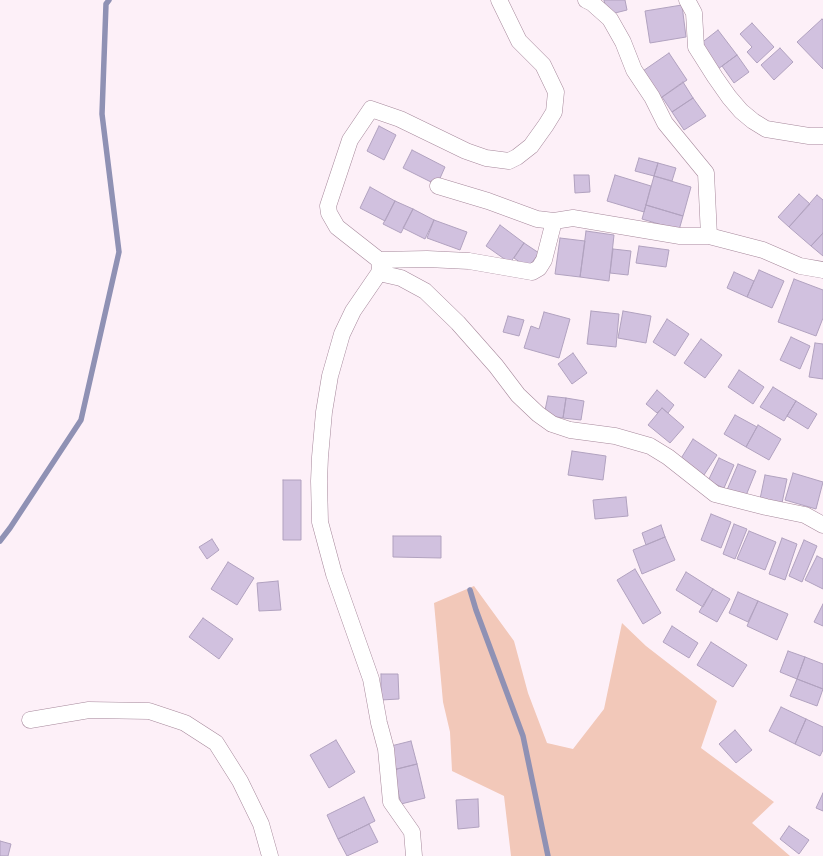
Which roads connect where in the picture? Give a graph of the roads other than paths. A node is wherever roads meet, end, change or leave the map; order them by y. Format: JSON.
{"nodes":[{"id":1,"x":499,"y":0,"type":"edge"},
{"id":2,"x":586,"y":0,"type":"edge"},
{"id":3,"x":688,"y":0,"type":"edge"},
{"id":4,"x":823,"y":136,"type":"edge"},
{"id":5,"x":438,"y":186,"type":"dead end"},
{"id":6,"x":554,"y":221,"type":"junction"},
{"id":7,"x":709,"y":236,"type":"junction"},
{"id":8,"x":379,"y":266,"type":"junction"},
{"id":9,"x":823,"y":270,"type":"edge"},
{"id":10,"x":823,"y":525,"type":"edge"},
{"id":11,"x":30,"y":720,"type":"dead end"},
{"id":12,"x":270,"y":856,"type":"edge"},
{"id":13,"x":414,"y":856,"type":"edge"}],
"edges":[{"from":1,"to":8,"type":"street"},
{"from":2,"to":7,"type":"street"},
{"from":3,"to":4,"type":"street"},
{"from":5,"to":6,"type":"street"},
{"from":6,"to":7,"type":"street"},
{"from":6,"to":8,"type":"street"},
{"from":7,"to":9,"type":"street"},
{"from":8,"to":10,"type":"street"},
{"from":8,"to":13,"type":"street"},
{"from":11,"to":12,"type":"street"}]}
